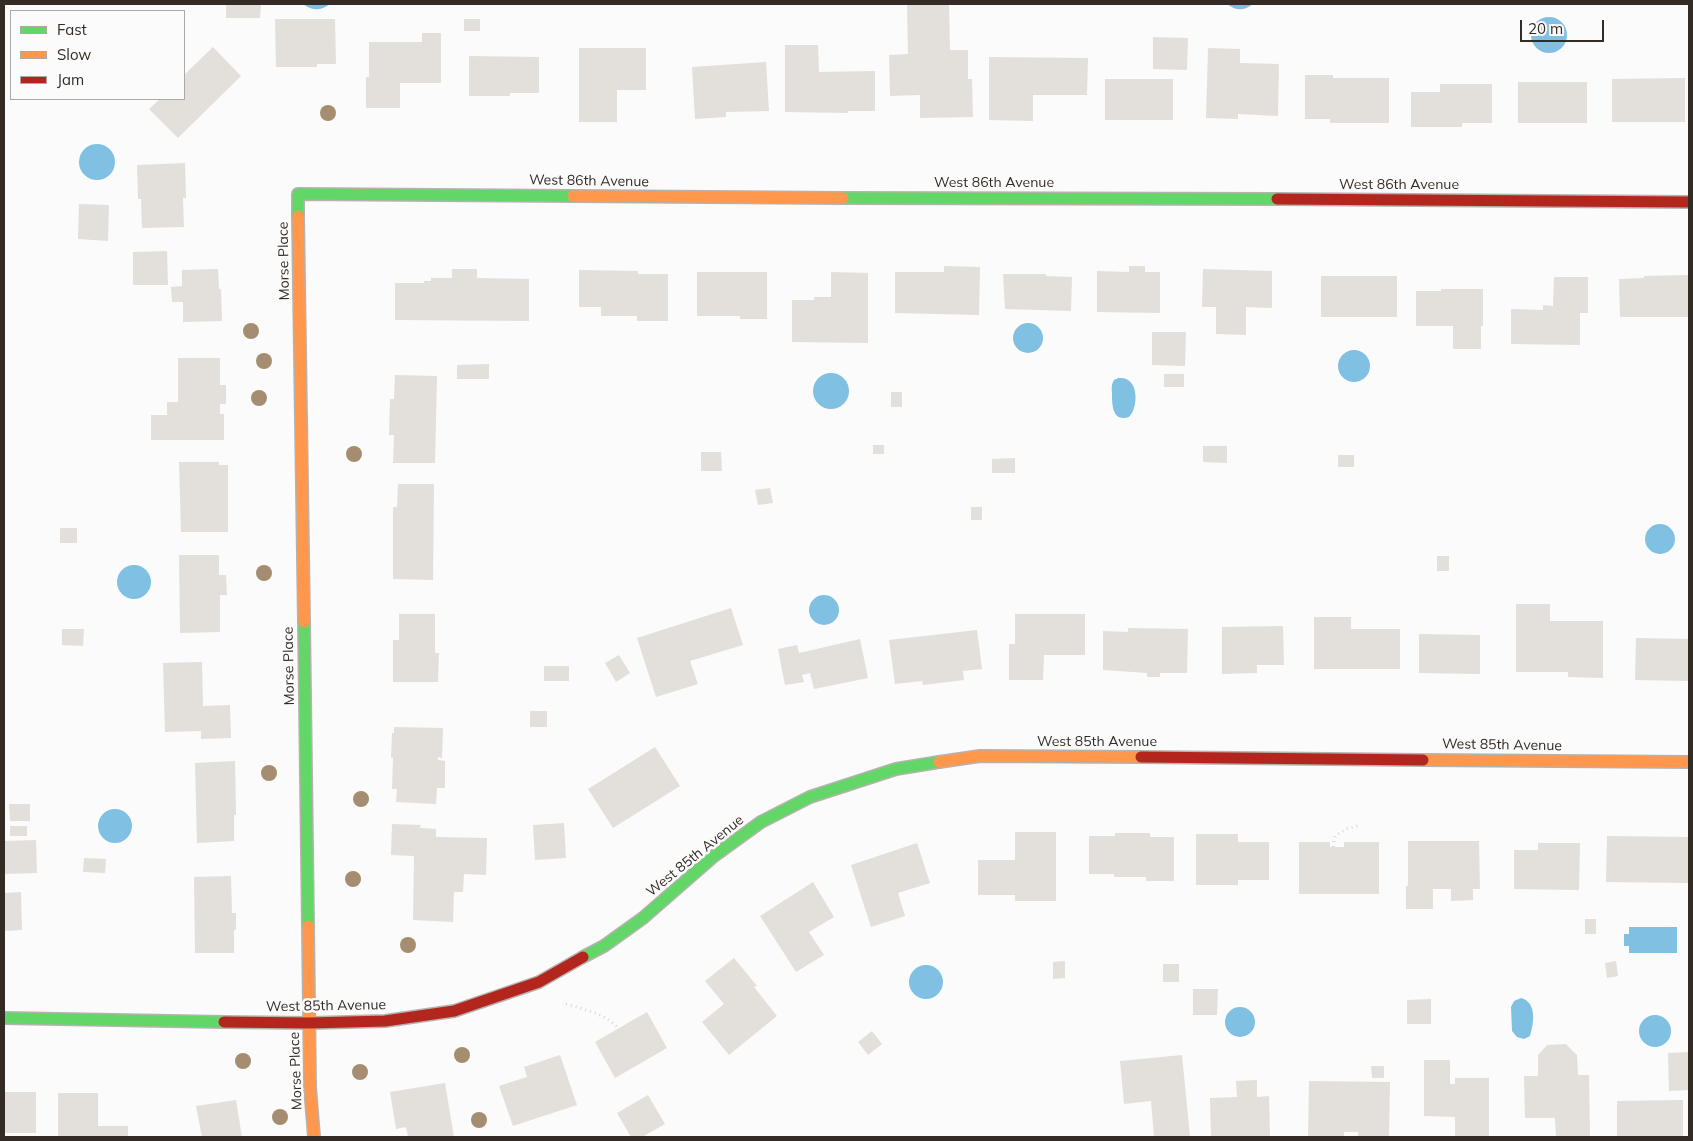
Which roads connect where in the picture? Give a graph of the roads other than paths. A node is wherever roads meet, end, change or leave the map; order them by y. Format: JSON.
{"nodes":[{"id":1,"x":298,"y":194,"type":"joint"},
{"id":2,"x":1689,"y":202,"type":"edge"},
{"id":3,"x":1689,"y":762,"type":"edge"},
{"id":4,"x":4,"y":1018,"type":"edge"},
{"id":5,"x":310,"y":1023,"type":"junction"},
{"id":6,"x":314,"y":1137,"type":"edge"}],
"edges":[{"from":1,"to":2,"type":"street","name":"West 86th Avenue"},
{"from":1,"to":5,"type":"street","name":"Morse Place"},
{"from":3,"to":5,"type":"street","name":"West 85th Avenue"},
{"from":4,"to":5,"type":"street","name":"West 85th Avenue"},
{"from":5,"to":6,"type":"street","name":"Morse Place"}]}
